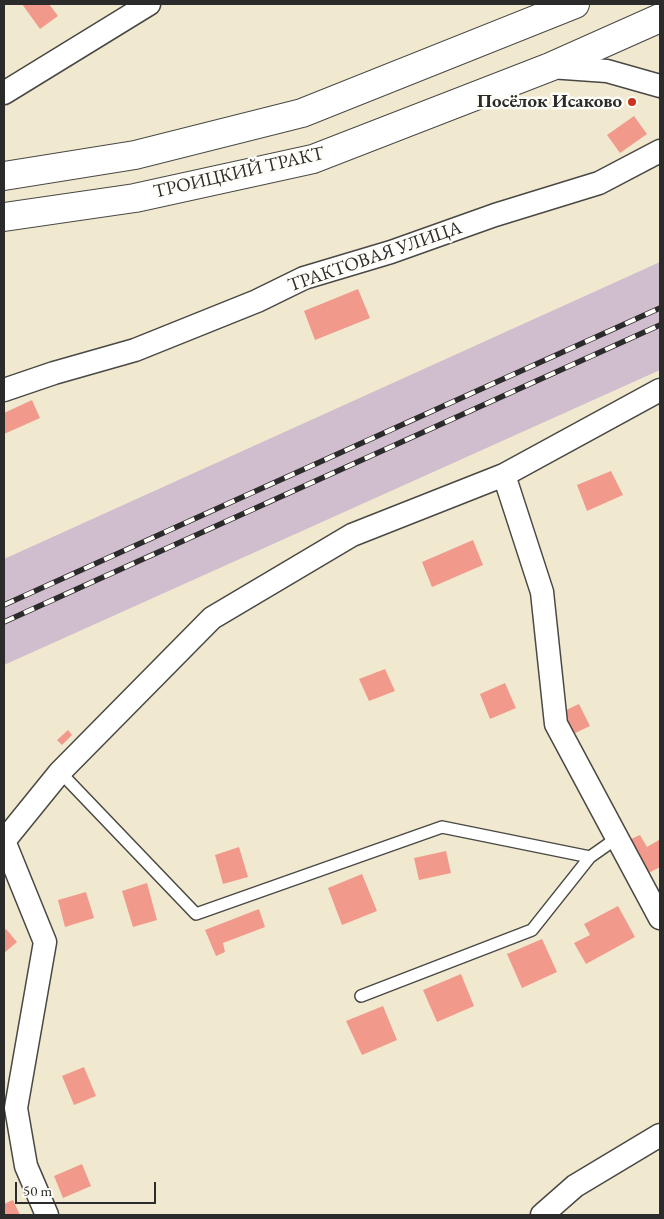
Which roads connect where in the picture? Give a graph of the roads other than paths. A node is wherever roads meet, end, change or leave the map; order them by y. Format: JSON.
{"nodes":[{"id":1,"x":149,"y":4,"type":"edge"},
{"id":2,"x":575,"y":4,"type":"edge"},
{"id":3,"x":660,"y":18,"type":"edge"},
{"id":4,"x":550,"y":68,"type":"junction"},
{"id":5,"x":660,"y":86,"type":"edge"},
{"id":6,"x":4,"y":93,"type":"edge"},
{"id":7,"x":660,"y":150,"type":"edge"},
{"id":8,"x":4,"y":176,"type":"edge"},
{"id":9,"x":4,"y":217,"type":"edge"},
{"id":10,"x":4,"y":390,"type":"edge"},
{"id":11,"x":660,"y":390,"type":"edge"},
{"id":12,"x":504,"y":475,"type":"junction"},
{"id":13,"x":60,"y":772,"type":"junction"},
{"id":14,"x":617,"y":838,"type":"junction"},
{"id":15,"x":4,"y":841,"type":"edge"},
{"id":16,"x":590,"y":857,"type":"junction"},
{"id":17,"x":659,"y":911,"type":"edge"},
{"id":18,"x":361,"y":996,"type":"dead end"},
{"id":19,"x":660,"y":1135,"type":"edge"},
{"id":20,"x":47,"y":1215,"type":"edge"},
{"id":21,"x":542,"y":1215,"type":"edge"}],
"edges":[{"from":1,"to":6,"type":"street"},
{"from":2,"to":8,"type":"main road"},
{"from":3,"to":4,"type":"main road","name":"ТРОИЦКИЙ ТРАКТ"},
{"from":4,"to":5,"type":"street"},
{"from":4,"to":9,"type":"main road","name":"ТРОИЦКИЙ ТРАКТ"},
{"from":7,"to":10,"type":"street","name":"ТРАКТОВАЯ УЛИЦА"},
{"from":11,"to":12,"type":"street"},
{"from":12,"to":13,"type":"street"},
{"from":12,"to":14,"type":"street"},
{"from":13,"to":15,"type":"street"},
{"from":13,"to":16,"type":"lane"},
{"from":14,"to":16,"type":"lane"},
{"from":14,"to":17,"type":"street"},
{"from":15,"to":20,"type":"street"},
{"from":16,"to":18,"type":"lane"},
{"from":19,"to":21,"type":"street"}]}
